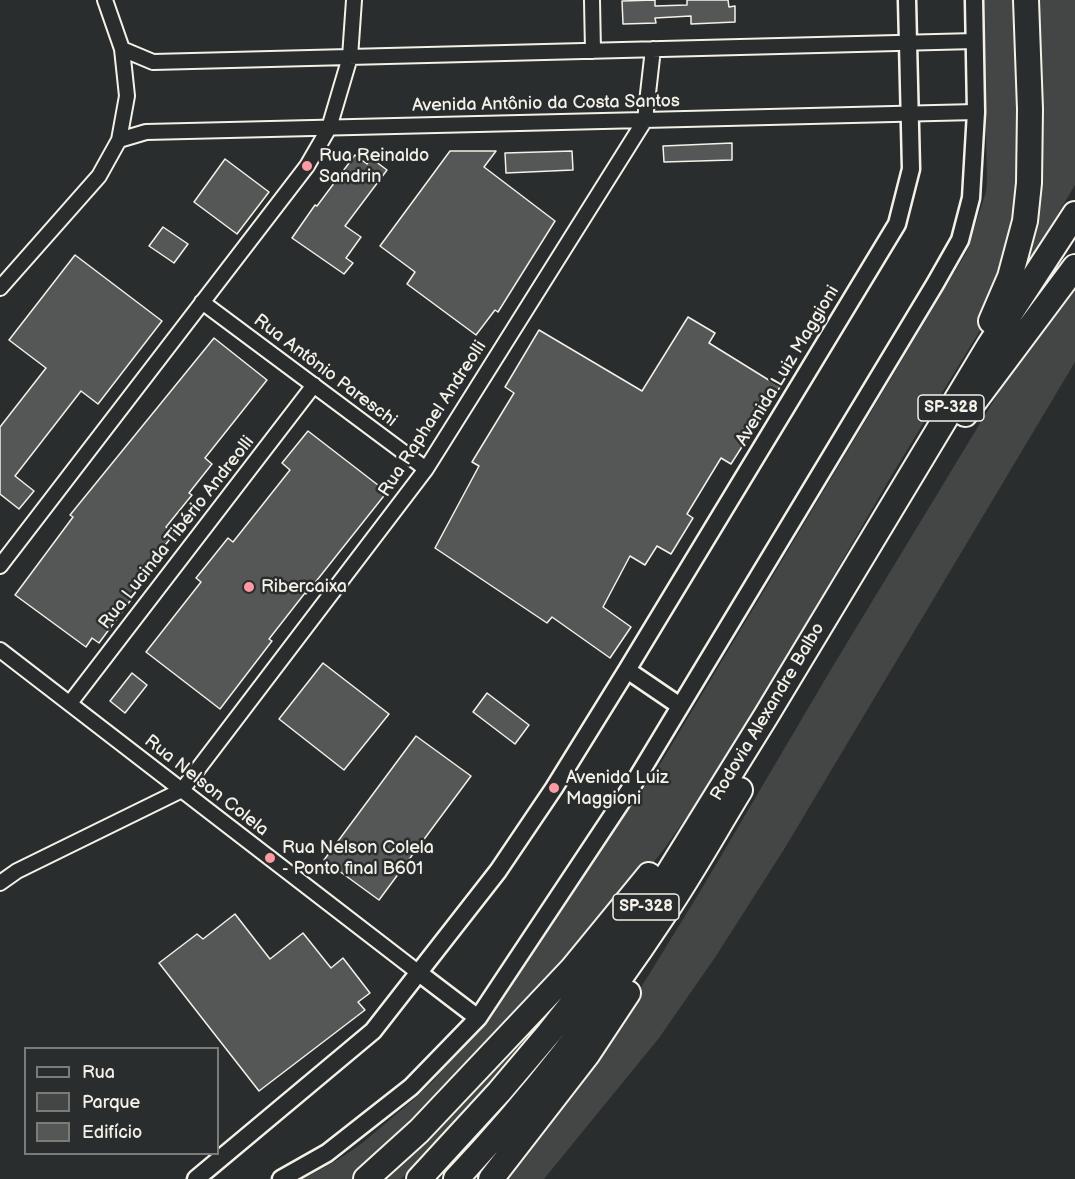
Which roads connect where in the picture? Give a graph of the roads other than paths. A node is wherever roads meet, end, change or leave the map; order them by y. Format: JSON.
{"nodes":[{"id":1,"x":105,"y":0,"type":"edge"},
{"id":2,"x":354,"y":0,"type":"edge"},
{"id":3,"x":592,"y":0,"type":"edge"},
{"id":4,"x":907,"y":0,"type":"edge"},
{"id":5,"x":974,"y":0,"type":"edge"},
{"id":6,"x":1026,"y":0,"type":"edge"},
{"id":7,"x":975,"y":41,"type":"junction"},
{"id":8,"x":908,"y":43,"type":"junction"},
{"id":9,"x":122,"y":49,"type":"junction"},
{"id":10,"x":653,"y":49,"type":"junction"},
{"id":11,"x":593,"y":51,"type":"junction"},
{"id":12,"x":350,"y":57,"type":"junction"},
{"id":13,"x":976,"y":111,"type":"junction"},
{"id":14,"x":910,"y":113,"type":"junction"},
{"id":15,"x":645,"y":120,"type":"junction"},
{"id":16,"x":329,"y":128,"type":"junction"},
{"id":17,"x":119,"y":140,"type":"junction"},
{"id":18,"x":1075,"y":216,"type":"edge"},
{"id":19,"x":1075,"y":267,"type":"edge"},
{"id":20,"x":1,"y":284,"type":"edge"},
{"id":21,"x":202,"y":302,"type":"junction"},
{"id":22,"x":314,"y":385,"type":"junction"},
{"id":23,"x":965,"y":414,"type":"junction"},
{"id":24,"x":426,"y":469,"type":"junction"},
{"id":25,"x":0,"y":566,"type":"edge"},
{"id":26,"x":832,"y":606,"type":"junction"},
{"id":27,"x":0,"y":650,"type":"edge"},
{"id":28,"x":627,"y":670,"type":"junction"},
{"id":29,"x":70,"y":703,"type":"junction"},
{"id":30,"x":680,"y":706,"type":"junction"},
{"id":31,"x":766,"y":716,"type":"junction"},
{"id":32,"x":749,"y":775,"type":"junction"},
{"id":33,"x":182,"y":790,"type":"junction"},
{"id":34,"x":0,"y":883,"type":"edge"},
{"id":35,"x":419,"y":973,"type":"junction"},
{"id":36,"x":478,"y":1018,"type":"junction"},
{"id":37,"x":196,"y":1179,"type":"edge"},
{"id":38,"x":281,"y":1179,"type":"edge"},
{"id":39,"x":366,"y":1179,"type":"edge"},
{"id":40,"x":419,"y":1179,"type":"edge"},
{"id":41,"x":456,"y":1179,"type":"edge"},
{"id":42,"x":491,"y":1179,"type":"edge"}],
"edges":[{"from":1,"to":9,"type":"street"},
{"from":2,"to":12,"type":"street"},
{"from":3,"to":11,"type":"street"},
{"from":4,"to":8,"type":"street","name":"Avenida Luiz Maggioni"},
{"from":5,"to":7,"type":"street"},
{"from":6,"to":26,"type":"highway"},
{"from":7,"to":8,"type":"street"},
{"from":7,"to":13,"type":"street"},
{"from":8,"to":10,"type":"street"},
{"from":8,"to":14,"type":"street","name":"Avenida Luiz Maggioni"},
{"from":9,"to":12,"type":"street"},
{"from":9,"to":17,"type":"street"},
{"from":10,"to":11,"type":"street"},
{"from":10,"to":15,"type":"street","name":"Rua Raphael Andreolli"},
{"from":11,"to":12,"type":"street"},
{"from":12,"to":16,"type":"street"},
{"from":13,"to":14,"type":"street","name":"Avenida Antônio da Costa Santos"},
{"from":13,"to":30,"type":"street"},
{"from":14,"to":15,"type":"street","name":"Avenida Antônio da Costa Santos"},
{"from":14,"to":28,"type":"street","name":"Avenida Luiz Maggioni"},
{"from":15,"to":16,"type":"street","name":"Avenida Antônio da Costa Santos"},
{"from":15,"to":24,"type":"street","name":"Rua Raphael Andreolli"},
{"from":16,"to":17,"type":"street","name":"Avenida Antônio da Costa Santos"},
{"from":16,"to":21,"type":"street"},
{"from":17,"to":20,"type":"street"},
{"from":18,"to":23,"type":"highway","name":"Rodovia Alexandre Balbo","number":"SP-328"},
{"from":18,"to":26,"type":"highway","name":"Rodovia Alexandre Balbo","number":"SP-328"},
{"from":19,"to":23,"type":"highway"},
{"from":21,"to":22,"type":"street","name":"Rua Antônio Pareschi"},
{"from":21,"to":25,"type":"street"},
{"from":22,"to":24,"type":"street","name":"Rua Antônio Pareschi"},
{"from":22,"to":29,"type":"street","name":"Rua Lucinda Tibério Andreolli"},
{"from":23,"to":32,"type":"highway","name":"Rodovia Alexandre Balbo","number":"SP-328"},
{"from":24,"to":33,"type":"street","name":"Rua Raphael Andreolli"},
{"from":26,"to":31,"type":"highway","name":"Rodovia Alexandre Balbo","number":"SP-328"},
{"from":27,"to":29,"type":"street","name":"Rua Nelson Colela"},
{"from":28,"to":30,"type":"street"},
{"from":28,"to":35,"type":"street","name":"Avenida Luiz Maggioni"},
{"from":29,"to":33,"type":"street","name":"Rua Nelson Colela"},
{"from":30,"to":36,"type":"street"},
{"from":31,"to":39,"type":"highway"},
{"from":31,"to":40,"type":"highway","name":"Rodovia Alexandre Balbo","number":"SP-328"},
{"from":32,"to":41,"type":"highway","name":"Rodovia Alexandre Balbo","number":"SP-328"},
{"from":32,"to":42,"type":"highway"},
{"from":33,"to":34,"type":"street","name":"Rua Raphael Andreolli"},
{"from":33,"to":35,"type":"street","name":"Rua Nelson Colela"},
{"from":35,"to":36,"type":"street"},
{"from":35,"to":37,"type":"street","name":"Avenida Luiz Maggioni"},
{"from":36,"to":38,"type":"street"}]}
